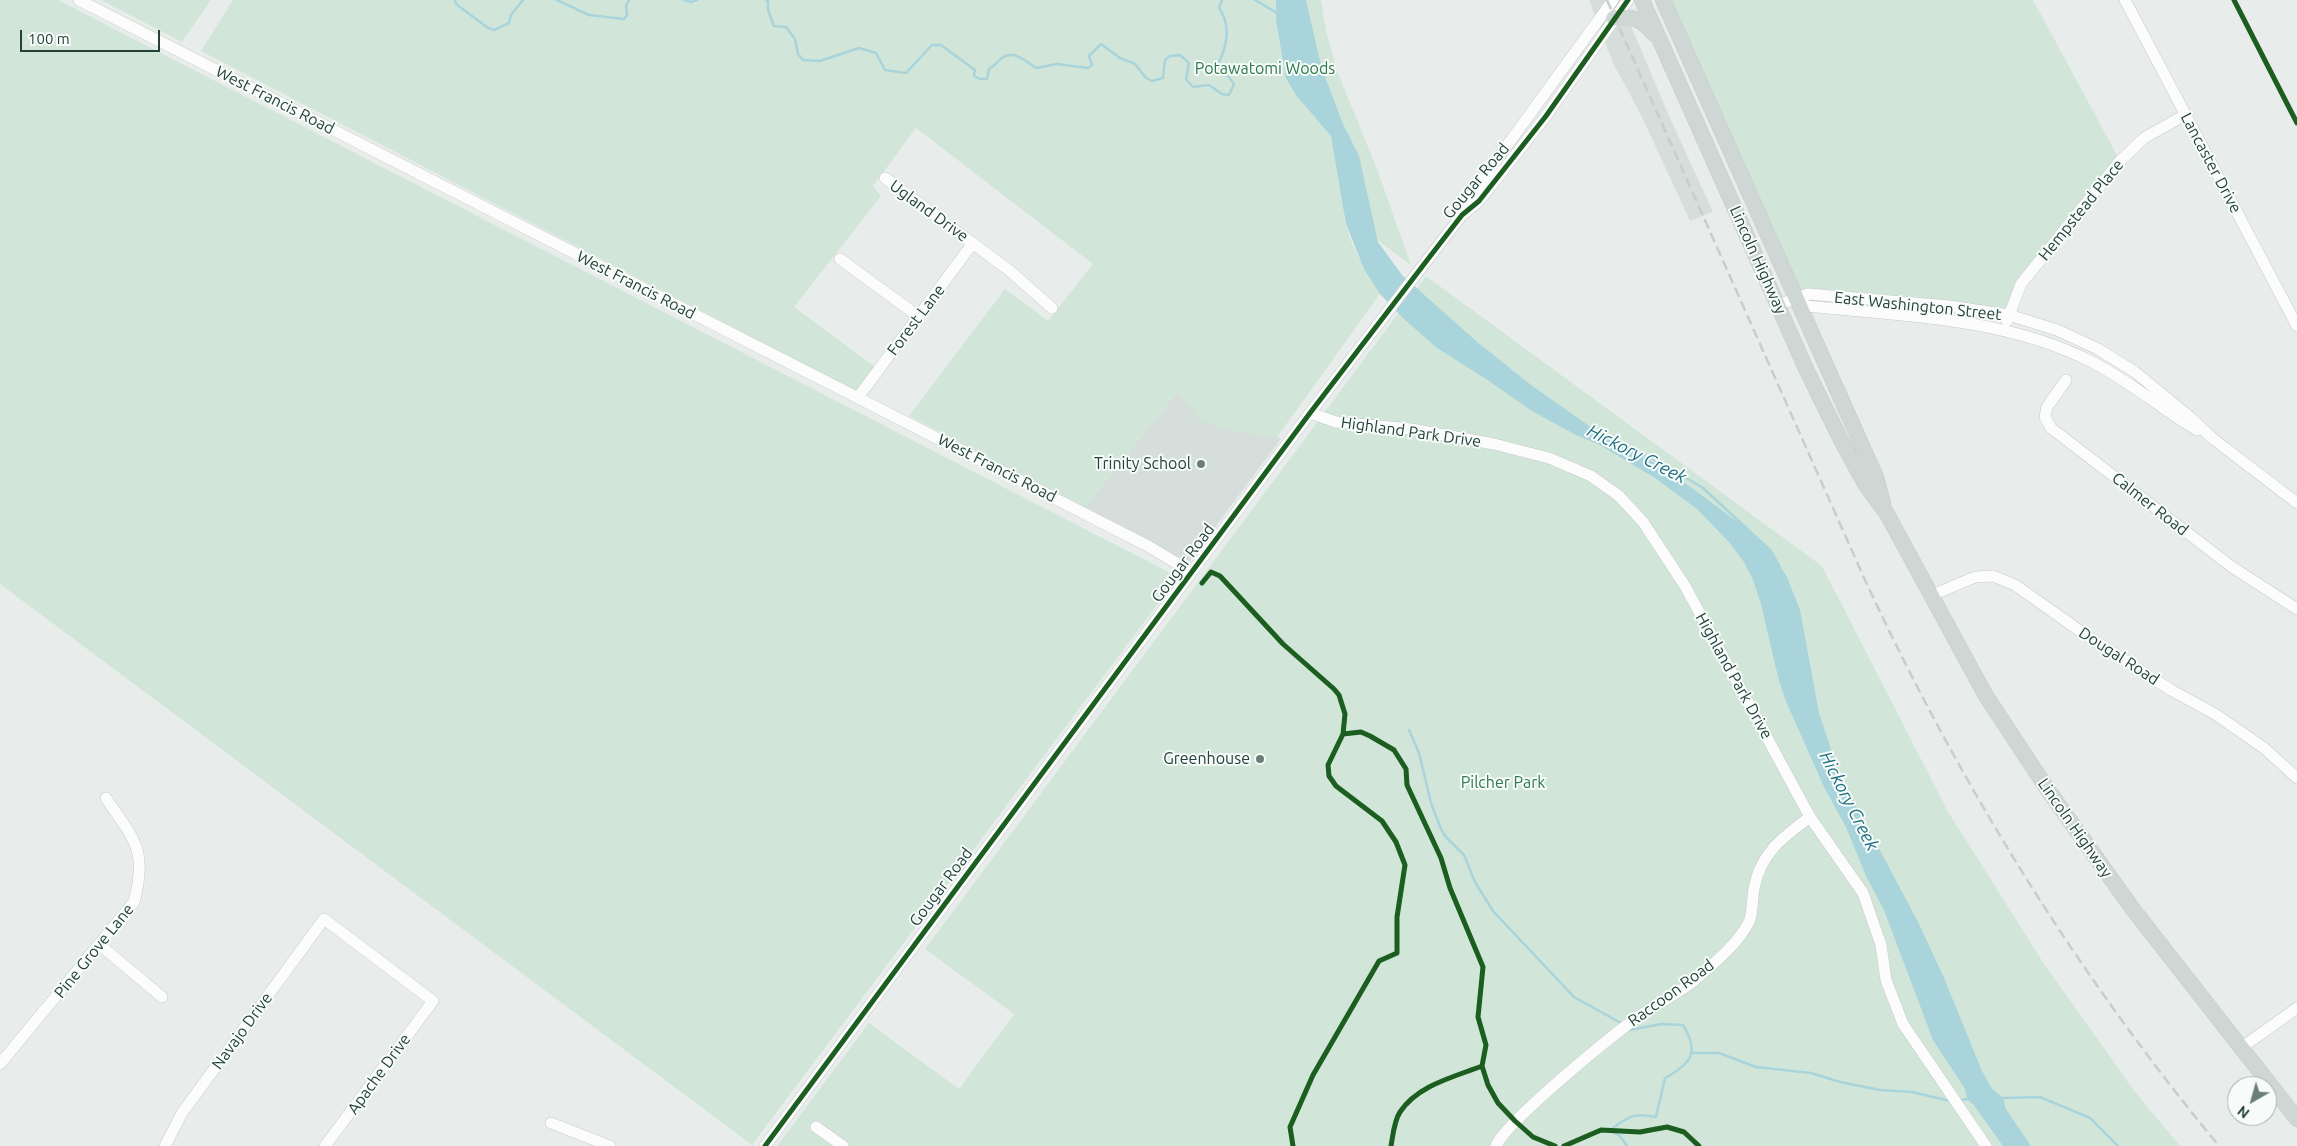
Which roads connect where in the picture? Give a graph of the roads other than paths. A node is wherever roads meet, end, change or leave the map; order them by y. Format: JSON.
{"nodes":[{"id":1,"x":79,"y":0,"type":"edge"},
{"id":2,"x":1614,"y":0,"type":"edge"},
{"id":3,"x":1628,"y":0,"type":"edge"},
{"id":4,"x":1642,"y":0,"type":"edge"},
{"id":5,"x":1663,"y":0,"type":"edge"},
{"id":6,"x":2125,"y":0,"type":"edge"},
{"id":7,"x":1614,"y":18,"type":"junction"},
{"id":8,"x":1659,"y":39,"type":"junction"},
{"id":9,"x":2185,"y":115,"type":"junction"},
{"id":10,"x":885,"y":178,"type":"dead end"},
{"id":11,"x":1462,"y":215,"type":"junction"},
{"id":12,"x":973,"y":243,"type":"junction"},
{"id":13,"x":840,"y":259,"type":"dead end"},
{"id":14,"x":1796,"y":299,"type":"junction"},
{"id":15,"x":1778,"y":305,"type":"junction"},
{"id":16,"x":1052,"y":308,"type":"dead end"},
{"id":17,"x":2009,"y":315,"type":"junction"},
{"id":18,"x":918,"y":316,"type":"junction"},
{"id":19,"x":2297,"y":326,"type":"edge"},
{"id":20,"x":2005,"y":329,"type":"junction"},
{"id":21,"x":2066,"y":380,"type":"dead end"},
{"id":22,"x":859,"y":396,"type":"junction"},
{"id":23,"x":1310,"y":413,"type":"junction"},
{"id":24,"x":2212,"y":438,"type":"junction"},
{"id":25,"x":2297,"y":503,"type":"edge"},
{"id":26,"x":1886,"y":514,"type":"junction"},
{"id":27,"x":1191,"y":572,"type":"junction"},
{"id":28,"x":1930,"y":596,"type":"junction"},
{"id":29,"x":2297,"y":610,"type":"edge"},
{"id":30,"x":2297,"y":778,"type":"edge"},
{"id":31,"x":106,"y":798,"type":"dead end"},
{"id":32,"x":1810,"y":817,"type":"junction"},
{"id":33,"x":324,"y":919,"type":"joint"},
{"id":34,"x":100,"y":945,"type":"junction"},
{"id":35,"x":162,"y":996,"type":"dead end"},
{"id":36,"x":2297,"y":1008,"type":"edge"},
{"id":37,"x":2241,"y":1048,"type":"junction"},
{"id":38,"x":0,"y":1064,"type":"edge"},
{"id":39,"x":2297,"y":1119,"type":"edge"},
{"id":40,"x":551,"y":1123,"type":"dead end"},
{"id":41,"x":816,"y":1127,"type":"dead end"},
{"id":42,"x":165,"y":1146,"type":"edge"},
{"id":43,"x":326,"y":1146,"type":"edge"},
{"id":44,"x":610,"y":1146,"type":"edge"},
{"id":45,"x":764,"y":1146,"type":"edge"},
{"id":46,"x":843,"y":1146,"type":"edge"},
{"id":47,"x":1496,"y":1146,"type":"edge"},
{"id":48,"x":1986,"y":1146,"type":"edge"}],
"edges":[{"from":1,"to":22,"type":"street","name":"West Francis Road"},
{"from":2,"to":11,"type":"street","name":"Gougar Road"},
{"from":3,"to":7,"type":"street","name":"Gougar Road"},
{"from":4,"to":8,"type":"main road","name":"Lincoln Highway"},
{"from":5,"to":14,"type":"main road","name":"Lincoln Highway"},
{"from":6,"to":9,"type":"street","name":"Lancaster Drive"},
{"from":7,"to":8,"type":"main road"},
{"from":7,"to":11,"type":"street","name":"Gougar Road"},
{"from":8,"to":15,"type":"main road","name":"Lincoln Highway"},
{"from":9,"to":17,"type":"street","name":"Hempstead Place"},
{"from":9,"to":19,"type":"street","name":"Lancaster Drive"},
{"from":10,"to":12,"type":"street","name":"Ugland Drive"},
{"from":11,"to":23,"type":"street","name":"Gougar Road"},
{"from":12,"to":16,"type":"street","name":"Ugland Drive"},
{"from":12,"to":18,"type":"street","name":"Forest Lane"},
{"from":13,"to":18,"type":"street"},
{"from":14,"to":15,"type":"street","name":"East Washington Street"},
{"from":14,"to":17,"type":"street","name":"East Washington Street"},
{"from":14,"to":20,"type":"street","name":"East Washington Street"},
{"from":14,"to":26,"type":"main road","name":"Lincoln Highway"},
{"from":15,"to":26,"type":"main road","name":"Lincoln Highway"},
{"from":17,"to":20,"type":"street","name":"Hempstead Place"},
{"from":17,"to":24,"type":"street","name":"East Washington Street"},
{"from":18,"to":22,"type":"street","name":"Forest Lane"},
{"from":20,"to":24,"type":"street","name":"East Washington Street"},
{"from":21,"to":29,"type":"street","name":"Calmer Road"},
{"from":22,"to":27,"type":"street","name":"West Francis Road"},
{"from":23,"to":27,"type":"street","name":"Gougar Road"},
{"from":23,"to":32,"type":"street","name":"Highland Park Drive"},
{"from":24,"to":25,"type":"street","name":"East Washington Street"},
{"from":26,"to":28,"type":"main road","name":"Lincoln Highway"},
{"from":27,"to":45,"type":"street","name":"Gougar Road"},
{"from":28,"to":30,"type":"street","name":"Dougal Road"},
{"from":28,"to":37,"type":"main road","name":"Lincoln Highway"},
{"from":31,"to":34,"type":"street","name":"Pine Grove Lane"},
{"from":32,"to":47,"type":"street","name":"Raccoon Road"},
{"from":32,"to":48,"type":"street","name":"Highland Park Drive"},
{"from":33,"to":42,"type":"street","name":"Navajo Drive"},
{"from":33,"to":43,"type":"street","name":"Apache Drive"},
{"from":34,"to":35,"type":"street"},
{"from":34,"to":38,"type":"street","name":"Pine Grove Lane"},
{"from":36,"to":37,"type":"street"},
{"from":37,"to":39,"type":"main road","name":"Lincoln Highway"},
{"from":40,"to":44,"type":"street"},
{"from":41,"to":46,"type":"street"}]}
